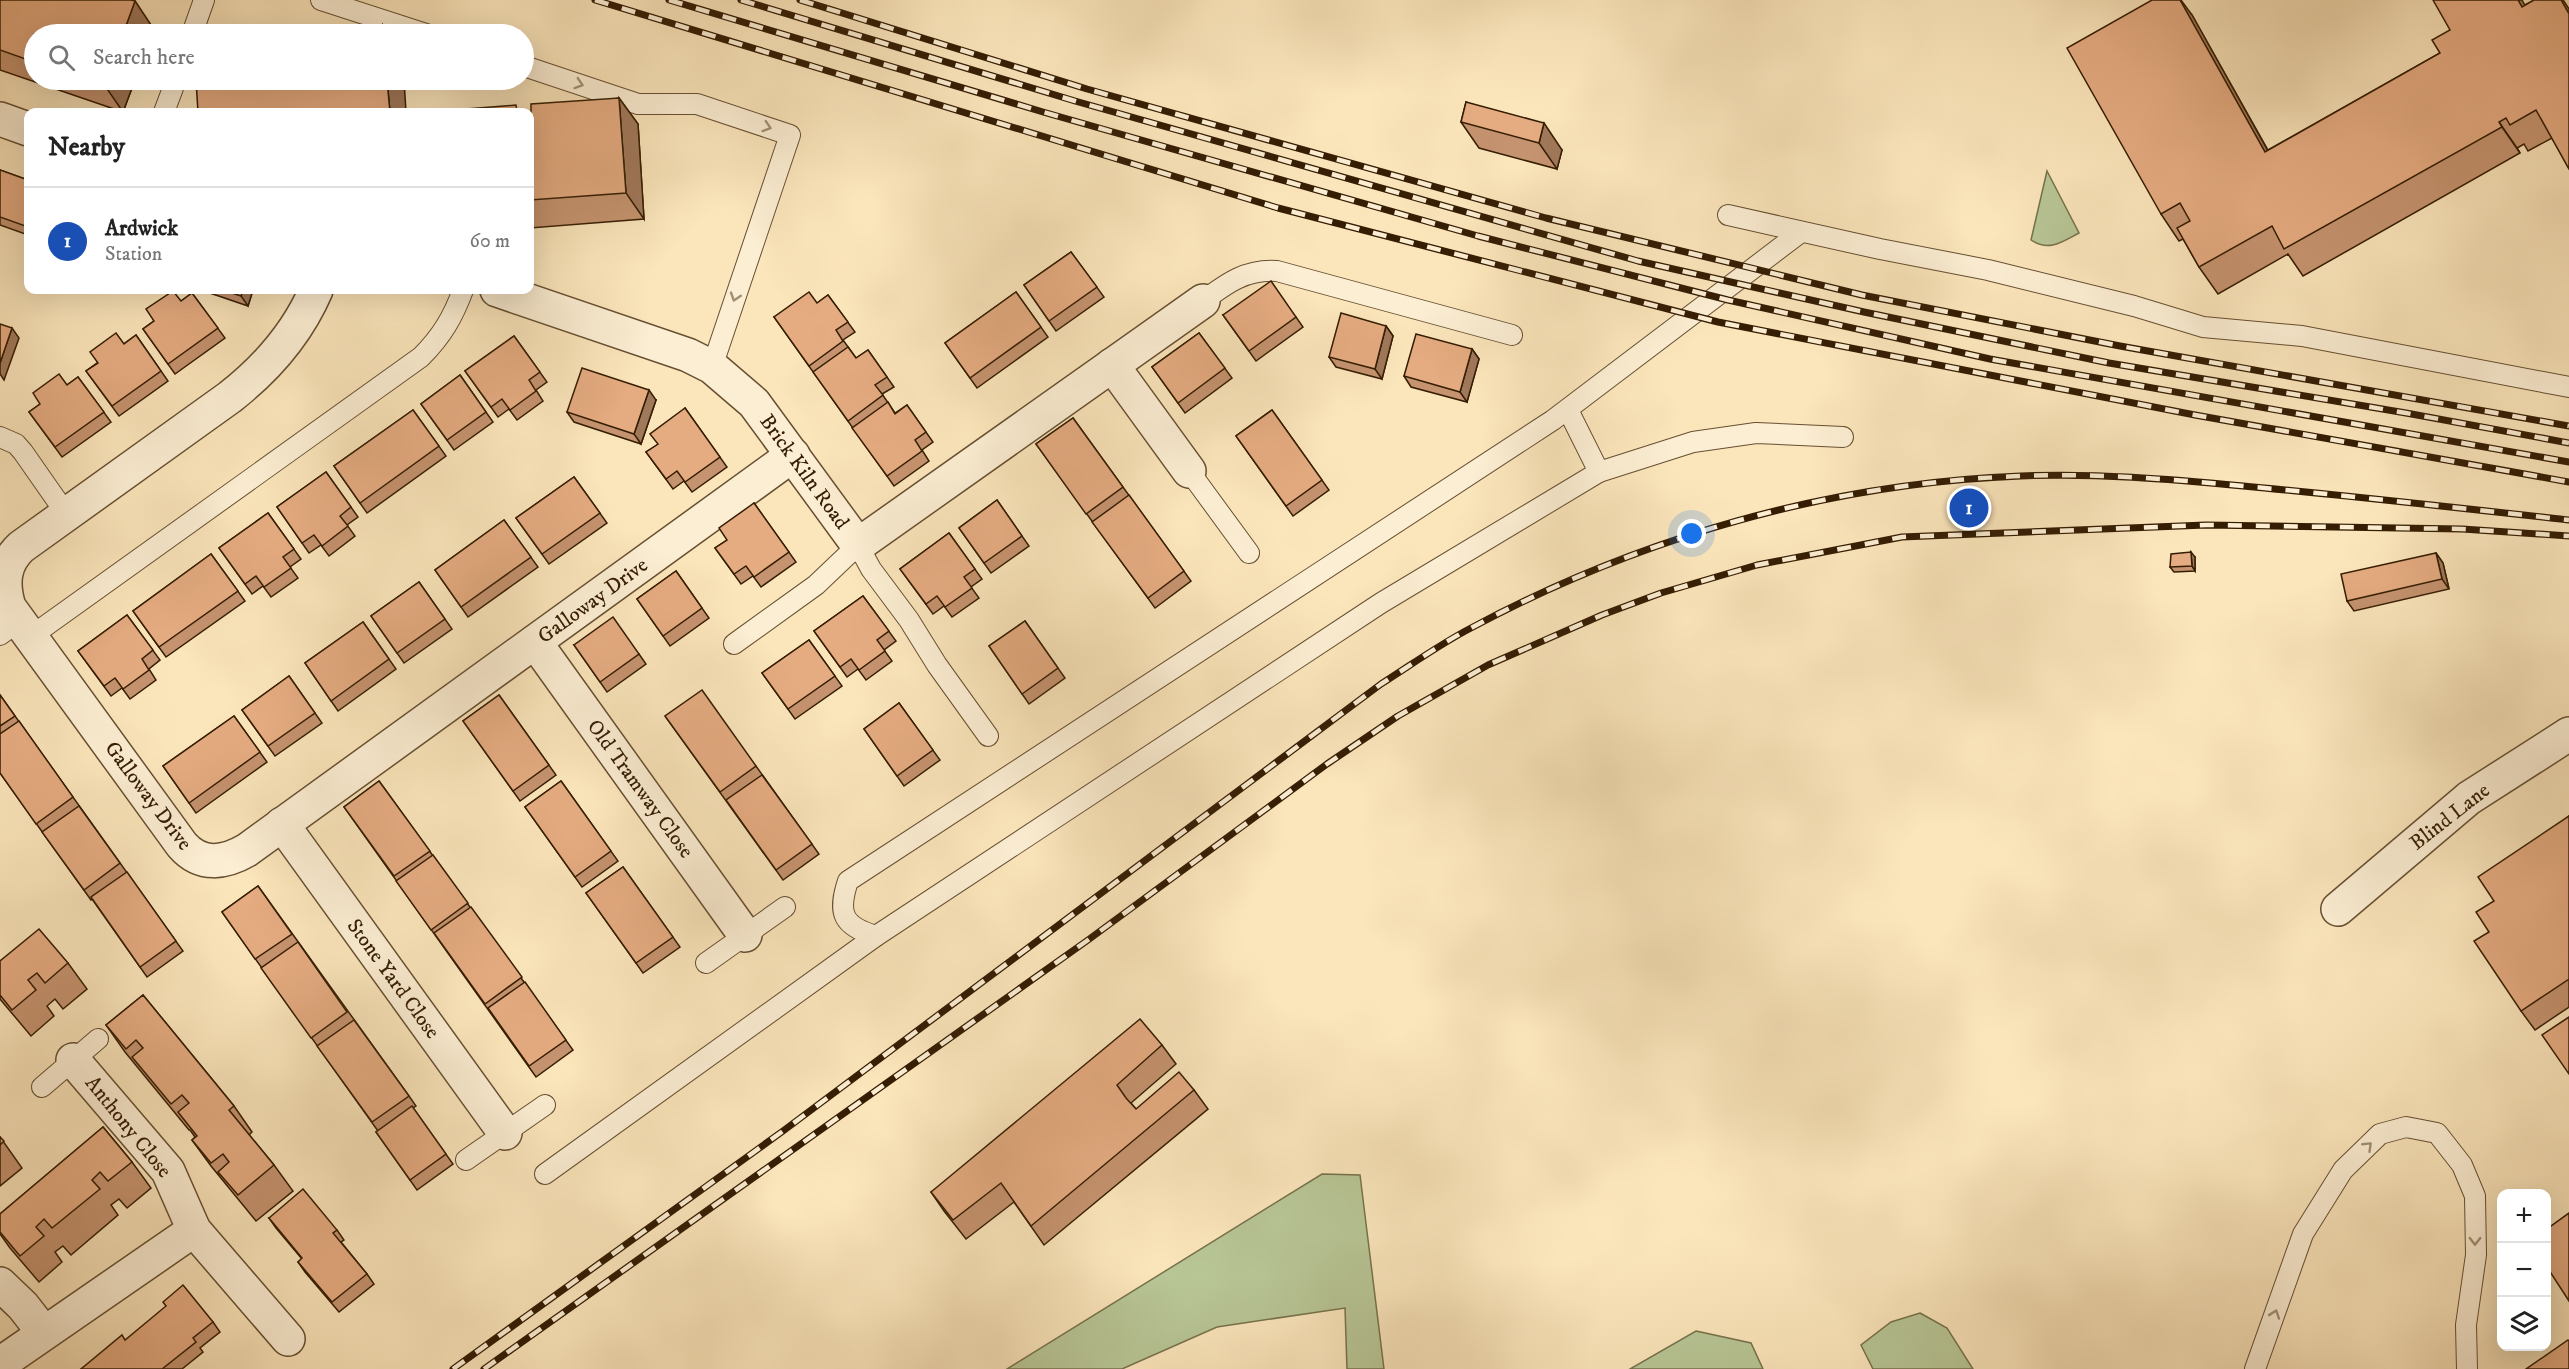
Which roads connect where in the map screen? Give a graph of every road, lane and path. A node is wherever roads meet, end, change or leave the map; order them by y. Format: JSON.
{"nodes":[{"id":1,"x":204,"y":0,"type":"edge"},
{"id":2,"x":321,"y":0,"type":"edge"},
{"id":3,"x":196,"y":24,"type":"edge"},
{"id":4,"x":395,"y":24,"type":"edge"},
{"id":5,"x":534,"y":69,"type":"edge"},
{"id":6,"x":172,"y":90,"type":"edge"},
{"id":7,"x":166,"y":108,"type":"edge"},
{"id":8,"x":0,"y":119,"type":"edge"},
{"id":9,"x":24,"y":128,"type":"edge"},
{"id":10,"x":1728,"y":215,"type":"dead end"},
{"id":11,"x":1801,"y":232,"type":"junction"},
{"id":12,"x":314,"y":294,"type":"edge"},
{"id":13,"x":461,"y":294,"type":"edge"},
{"id":14,"x":508,"y":294,"type":"edge"},
{"id":15,"x":1203,"y":301,"type":"joint"},
{"id":16,"x":1512,"y":335,"type":"dead end"},
{"id":17,"x":1112,"y":365,"type":"junction"},
{"id":18,"x":712,"y":367,"type":"junction"},
{"id":19,"x":2569,"y":387,"type":"edge"},
{"id":20,"x":1568,"y":410,"type":"junction"},
{"id":21,"x":0,"y":437,"type":"edge"},
{"id":22,"x":1843,"y":437,"type":"dead end"},
{"id":23,"x":793,"y":455,"type":"junction"},
{"id":24,"x":1189,"y":471,"type":"joint"},
{"id":25,"x":1599,"y":472,"type":"junction"},
{"id":26,"x":67,"y":515,"type":"junction"},
{"id":27,"x":858,"y":545,"type":"junction"},
{"id":28,"x":1249,"y":553,"type":"dead end"},
{"id":29,"x":16,"y":631,"type":"edge"},
{"id":30,"x":535,"y":642,"type":"junction"},
{"id":31,"x":734,"y":644,"type":"dead end"},
{"id":32,"x":2569,"y":734,"type":"edge"},
{"id":33,"x":988,"y":736,"type":"dead end"},
{"id":34,"x":282,"y":824,"type":"junction"},
{"id":35,"x":785,"y":908,"type":"dead end"},
{"id":36,"x":2338,"y":909,"type":"dead end"},
{"id":37,"x":745,"y":935,"type":"junction"},
{"id":38,"x":876,"y":936,"type":"junction"},
{"id":39,"x":706,"y":963,"type":"dead end"},
{"id":40,"x":98,"y":1039,"type":"dead end"},
{"id":41,"x":73,"y":1060,"type":"junction"},
{"id":42,"x":42,"y":1087,"type":"dead end"},
{"id":43,"x":545,"y":1104,"type":"dead end"},
{"id":44,"x":505,"y":1133,"type":"junction"},
{"id":45,"x":466,"y":1160,"type":"dead end"},
{"id":46,"x":545,"y":1174,"type":"dead end"},
{"id":47,"x":194,"y":1230,"type":"junction"},
{"id":48,"x":0,"y":1284,"type":"edge"},
{"id":49,"x":44,"y":1333,"type":"junction"},
{"id":50,"x":288,"y":1340,"type":"dead end"},
{"id":51,"x":0,"y":1364,"type":"edge"},
{"id":52,"x":2255,"y":1369,"type":"edge"},
{"id":53,"x":2467,"y":1369,"type":"edge"}],
"edges":[{"from":1,"to":3,"type":"lane"},
{"from":2,"to":4,"type":"lane"},
{"from":5,"to":18,"type":"lane","one_way":true},
{"from":6,"to":7,"type":"lane"},
{"from":8,"to":9,"type":"street"},
{"from":10,"to":11,"type":"lane"},
{"from":11,"to":19,"type":"lane"},
{"from":11,"to":20,"type":"lane"},
{"from":12,"to":26,"type":"street","name":"Galloway Drive"},
{"from":13,"to":29,"type":"lane"},
{"from":14,"to":18,"type":"street","name":"Brick Kiln Road"},
{"from":15,"to":16,"type":"lane"},
{"from":15,"to":17,"type":"street","name":"Brick Kiln Road"},
{"from":17,"to":24,"type":"street"},
{"from":17,"to":27,"type":"street","name":"Brick Kiln Road"},
{"from":18,"to":23,"type":"street","name":"Brick Kiln Road"},
{"from":20,"to":25,"type":"lane"},
{"from":20,"to":38,"type":"lane"},
{"from":21,"to":26,"type":"lane"},
{"from":22,"to":25,"type":"lane"},
{"from":23,"to":27,"type":"street","name":"Brick Kiln Road"},
{"from":23,"to":30,"type":"street","name":"Galloway Drive"},
{"from":24,"to":28,"type":"lane"},
{"from":25,"to":38,"type":"lane"},
{"from":26,"to":29,"type":"street","name":"Galloway Drive"},
{"from":27,"to":31,"type":"lane"},
{"from":27,"to":33,"type":"lane"},
{"from":29,"to":34,"type":"street","name":"Galloway Drive"},
{"from":30,"to":34,"type":"street","name":"Galloway Drive"},
{"from":30,"to":37,"type":"street","name":"Old Tramway Close"},
{"from":32,"to":36,"type":"street","name":"Blind Lane"},
{"from":34,"to":44,"type":"street","name":"Stone Yard Close"},
{"from":35,"to":37,"type":"lane"},
{"from":37,"to":39,"type":"lane"},
{"from":38,"to":46,"type":"lane"},
{"from":40,"to":41,"type":"lane"},
{"from":41,"to":42,"type":"lane"},
{"from":41,"to":47,"type":"street","name":"Anthony Close"},
{"from":43,"to":44,"type":"lane"},
{"from":44,"to":45,"type":"lane"},
{"from":47,"to":49,"type":"street"},
{"from":47,"to":50,"type":"street","name":"Anthony Close"},
{"from":48,"to":49,"type":"street"},
{"from":49,"to":51,"type":"street"},
{"from":52,"to":53,"type":"lane","one_way":true}]}
